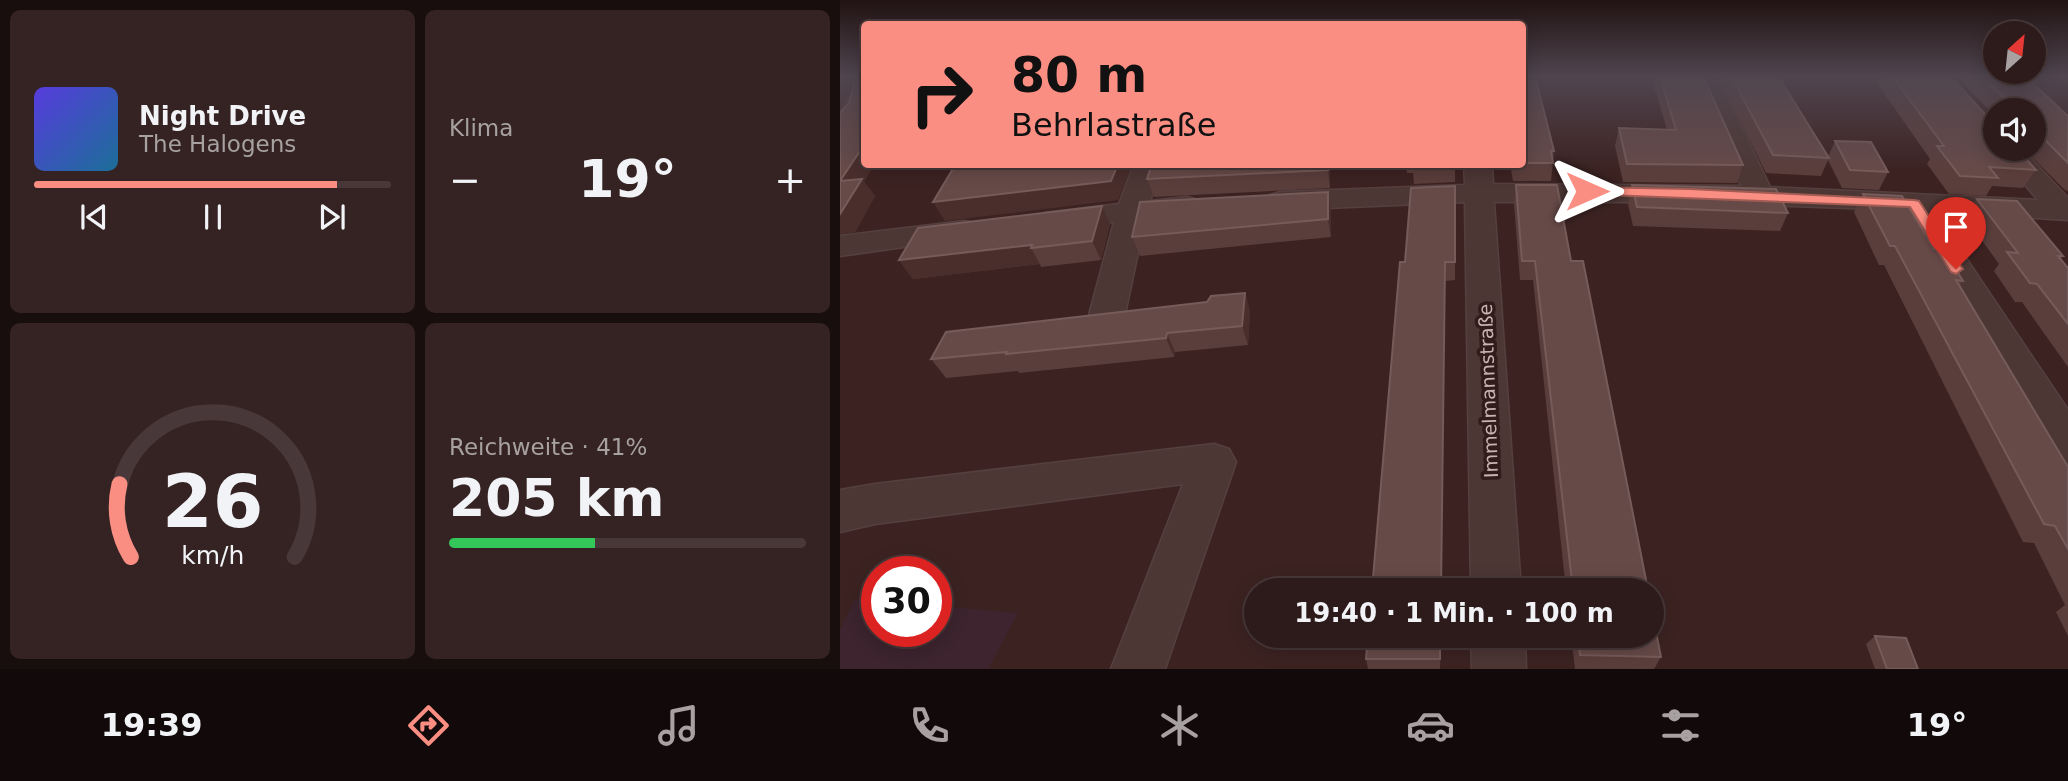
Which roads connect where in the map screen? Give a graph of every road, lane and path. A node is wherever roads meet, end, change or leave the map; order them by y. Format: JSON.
{"nodes":[{"id":1,"x":850,"y":107,"type":"edge"},
{"id":2,"x":1720,"y":107,"type":"edge"},
{"id":3,"x":840,"y":125,"type":"edge"},
{"id":4,"x":2018,"y":161,"type":"edge"},
{"id":5,"x":1147,"y":168,"type":"edge"},
{"id":6,"x":1478,"y":178,"type":"edge"},
{"id":7,"x":1759,"y":195,"type":"junction"},
{"id":8,"x":1251,"y":202,"type":"edge"},
{"id":9,"x":1914,"y":203,"type":"junction"},
{"id":10,"x":1212,"y":205,"type":"edge"},
{"id":11,"x":1132,"y":210,"type":"junction"},
{"id":12,"x":2066,"y":211,"type":"edge"},
{"id":13,"x":1026,"y":223,"type":"edge"},
{"id":14,"x":986,"y":228,"type":"edge"},
{"id":15,"x":840,"y":246,"type":"edge"},
{"id":16,"x":1146,"y":314,"type":"edge"},
{"id":17,"x":2068,"y":445,"type":"edge"},
{"id":18,"x":840,"y":511,"type":"edge"},
{"id":19,"x":1495,"y":578,"type":"edge"},
{"id":20,"x":1498,"y":648,"type":"edge"},
{"id":21,"x":1138,"y":669,"type":"edge"},
{"id":22,"x":1499,"y":669,"type":"edge"}],
"edges":[{"from":1,"to":3,"type":"street"},
{"from":2,"to":7,"type":"street"},
{"from":4,"to":12,"type":"street"},
{"from":5,"to":11,"type":"street"},
{"from":6,"to":7,"type":"street"},
{"from":6,"to":8,"type":"street"},
{"from":6,"to":19,"type":"street","name":"Immelmannstraße"},
{"from":7,"to":9,"type":"street"},
{"from":9,"to":12,"type":"street"},
{"from":9,"to":17,"type":"street"},
{"from":10,"to":11,"type":"street"},
{"from":11,"to":13,"type":"street"},
{"from":11,"to":16,"type":"street"},
{"from":14,"to":15,"type":"street"},
{"from":18,"to":21,"type":"street"},
{"from":20,"to":22,"type":"street"}]}
